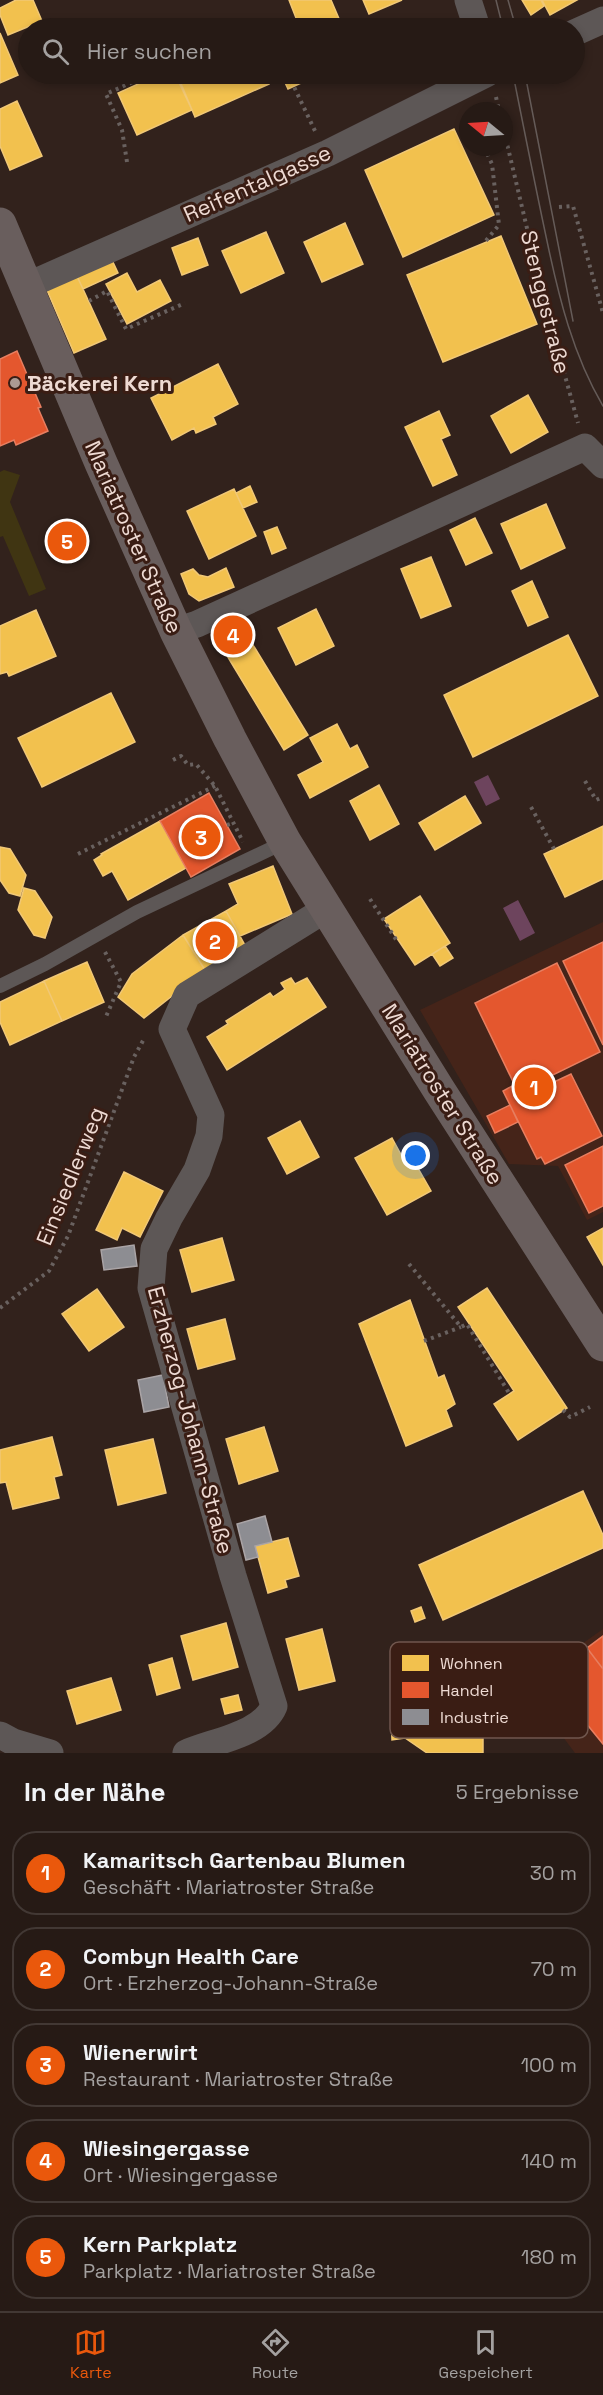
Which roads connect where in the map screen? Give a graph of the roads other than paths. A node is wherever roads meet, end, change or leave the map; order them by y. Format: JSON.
{"nodes":[{"id":1,"x":468,"y":0,"type":"edge"},
{"id":2,"x":474,"y":18,"type":"edge"},
{"id":3,"x":602,"y":22,"type":"edge"},
{"id":4,"x":585,"y":29,"type":"edge"},
{"id":5,"x":466,"y":84,"type":"edge"},
{"id":6,"x":0,"y":224,"type":"edge"},
{"id":7,"x":24,"y":281,"type":"junction"},
{"id":8,"x":594,"y":456,"type":"edge"},
{"id":9,"x":176,"y":631,"type":"junction"},
{"id":10,"x":285,"y":842,"type":"junction"},
{"id":11,"x":326,"y":909,"type":"junction"},
{"id":12,"x":0,"y":986,"type":"edge"},
{"id":13,"x":603,"y":1345,"type":"edge"},
{"id":14,"x":0,"y":1735,"type":"edge"},
{"id":15,"x":50,"y":1753,"type":"edge"},
{"id":16,"x":186,"y":1753,"type":"edge"}],
"edges":[{"from":1,"to":2,"type":"street"},
{"from":3,"to":4,"type":"street"},
{"from":5,"to":7,"type":"street","name":"Reifentalgasse"},
{"from":6,"to":7,"type":"main road","name":"Mariatroster Straße"},
{"from":7,"to":9,"type":"main road","name":"Mariatroster Straße"},
{"from":8,"to":9,"type":"street"},
{"from":9,"to":10,"type":"main road","name":"Mariatroster Straße"},
{"from":10,"to":11,"type":"main road","name":"Mariatroster Straße"},
{"from":10,"to":12,"type":"lane"},
{"from":11,"to":13,"type":"main road","name":"Mariatroster Straße"},
{"from":11,"to":16,"type":"street","name":"Erzherzog-Johann-Straße"},
{"from":14,"to":15,"type":"street"}]}
